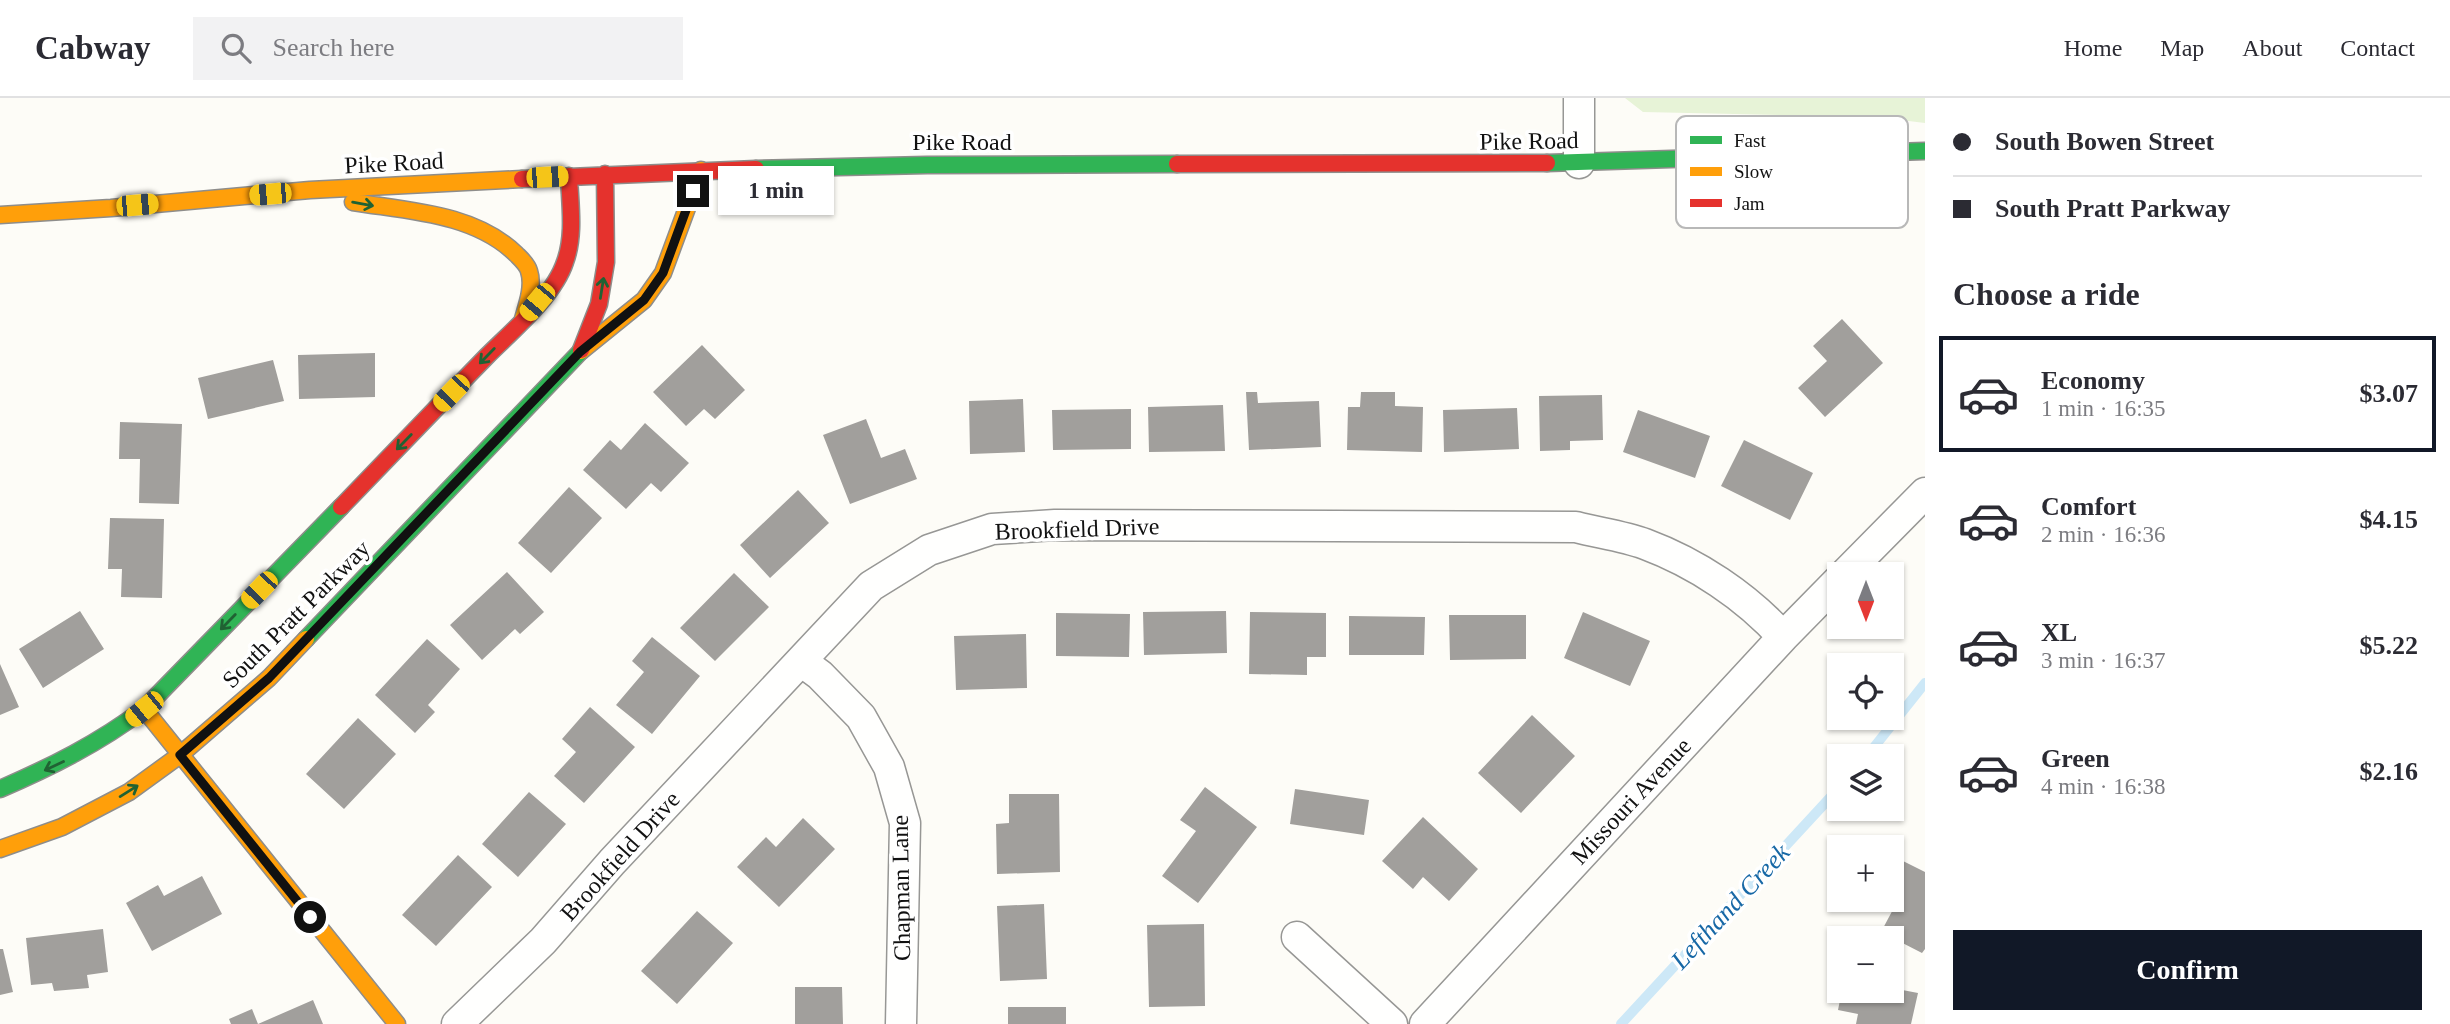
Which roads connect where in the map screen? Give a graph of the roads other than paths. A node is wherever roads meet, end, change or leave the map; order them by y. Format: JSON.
{"nodes":[{"id":1,"x":1579,"y":98,"type":"edge"},
{"id":2,"x":1676,"y":160,"type":"edge"},
{"id":3,"x":1579,"y":163,"type":"junction"},
{"id":4,"x":701,"y":170,"type":"junction"},
{"id":5,"x":605,"y":174,"type":"junction"},
{"id":6,"x":569,"y":176,"type":"junction"},
{"id":7,"x":296,"y":192,"type":"junction"},
{"id":8,"x":0,"y":215,"type":"edge"},
{"id":9,"x":523,"y":319,"type":"junction"},
{"id":10,"x":580,"y":352,"type":"junction"},
{"id":11,"x":1925,"y":493,"type":"edge"},
{"id":12,"x":1857,"y":562,"type":"edge"},
{"id":13,"x":1827,"y":592,"type":"edge"},
{"id":14,"x":1783,"y":636,"type":"junction"},
{"id":15,"x":801,"y":661,"type":"junction"},
{"id":16,"x":144,"y":709,"type":"junction"},
{"id":17,"x":180,"y":755,"type":"junction"},
{"id":18,"x":0,"y":789,"type":"edge"},
{"id":19,"x":0,"y":849,"type":"edge"},
{"id":20,"x":1297,"y":937,"type":"dead end"},
{"id":21,"x":397,"y":1024,"type":"edge"},
{"id":22,"x":457,"y":1024,"type":"edge"},
{"id":23,"x":901,"y":1024,"type":"edge"},
{"id":24,"x":1392,"y":1024,"type":"edge"},
{"id":25,"x":1424,"y":1024,"type":"edge"}],
"edges":[{"from":1,"to":3,"type":"street"},
{"from":2,"to":3,"type":"street","name":"Pike Road"},
{"from":3,"to":4,"type":"street","name":"Pike Road"},
{"from":4,"to":5,"type":"street","name":"Pike Road"},
{"from":4,"to":10,"type":"street","name":"South Pratt Parkway"},
{"from":5,"to":6,"type":"street","name":"Pike Road"},
{"from":10,"to":5,"type":"street","name":"South Pratt Parkway","one_way":true},
{"from":6,"to":7,"type":"street","name":"Pike Road"},
{"from":6,"to":9,"type":"street","name":"South Pratt Parkway"},
{"from":7,"to":8,"type":"street","name":"Pike Road"},
{"from":7,"to":9,"type":"street","one_way":true},
{"from":9,"to":16,"type":"street","name":"South Pratt Parkway","one_way":true},
{"from":10,"to":17,"type":"street","name":"South Pratt Parkway"},
{"from":11,"to":12,"type":"street"},
{"from":13,"to":14,"type":"street","name":"Missouri Avenue"},
{"from":14,"to":15,"type":"street","name":"Brookfield Drive"},
{"from":14,"to":25,"type":"street","name":"Missouri Avenue"},
{"from":15,"to":22,"type":"street","name":"Brookfield Drive"},
{"from":15,"to":23,"type":"street","name":"Chapman Lane"},
{"from":16,"to":17,"type":"street"},
{"from":16,"to":18,"type":"street","name":"South Pratt Parkway","one_way":true},
{"from":19,"to":17,"type":"street","name":"South Pratt Parkway","one_way":true},
{"from":17,"to":21,"type":"street"},
{"from":20,"to":24,"type":"street"}]}
